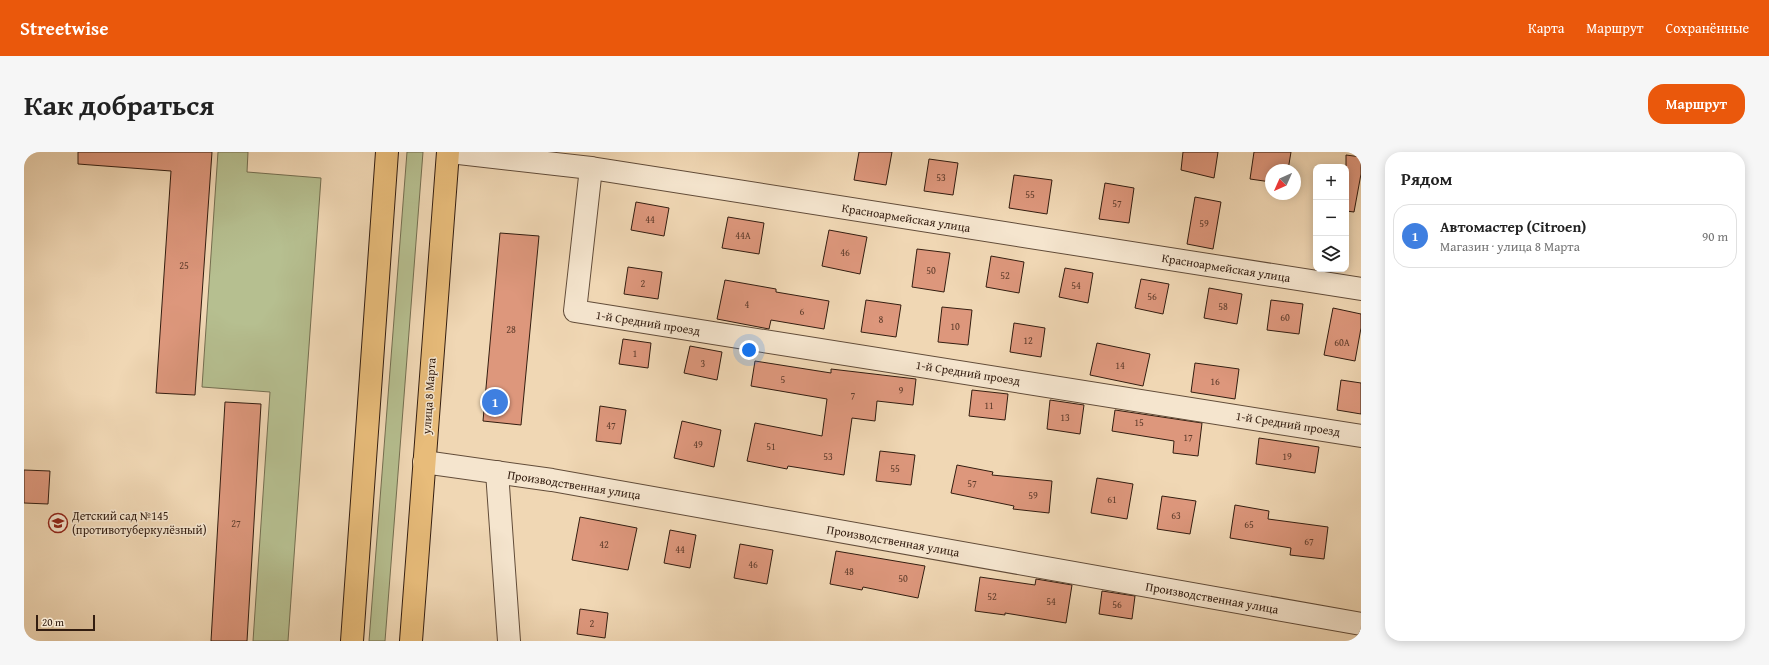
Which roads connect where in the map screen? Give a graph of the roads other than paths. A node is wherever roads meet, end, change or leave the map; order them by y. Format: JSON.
{"nodes":[{"id":1,"x":387,"y":152,"type":"edge"},
{"id":2,"x":449,"y":152,"type":"edge"},
{"id":3,"x":591,"y":168,"type":"junction"},
{"id":4,"x":1361,"y":289,"type":"edge"},
{"id":5,"x":1361,"y":436,"type":"edge"},
{"id":6,"x":424,"y":462,"type":"junction"},
{"id":7,"x":497,"y":472,"type":"junction"},
{"id":8,"x":1361,"y":624,"type":"edge"},
{"id":9,"x":352,"y":641,"type":"edge"},
{"id":10,"x":411,"y":641,"type":"edge"},
{"id":11,"x":509,"y":641,"type":"edge"}],
"edges":[{"from":1,"to":9,"type":"main road"},
{"from":2,"to":3,"type":"street","name":"Красноармейская улица"},
{"from":2,"to":6,"type":"main road","name":"улица 8 Марта"},
{"from":3,"to":4,"type":"street","name":"Красноармейская улица"},
{"from":3,"to":5,"type":"street","name":"1-й Средний проезд"},
{"from":6,"to":7,"type":"street","name":"Производственная улица"},
{"from":6,"to":10,"type":"main road","name":"улица 8 Марта"},
{"from":7,"to":8,"type":"street","name":"Производственная улица"},
{"from":7,"to":11,"type":"street"}]}
